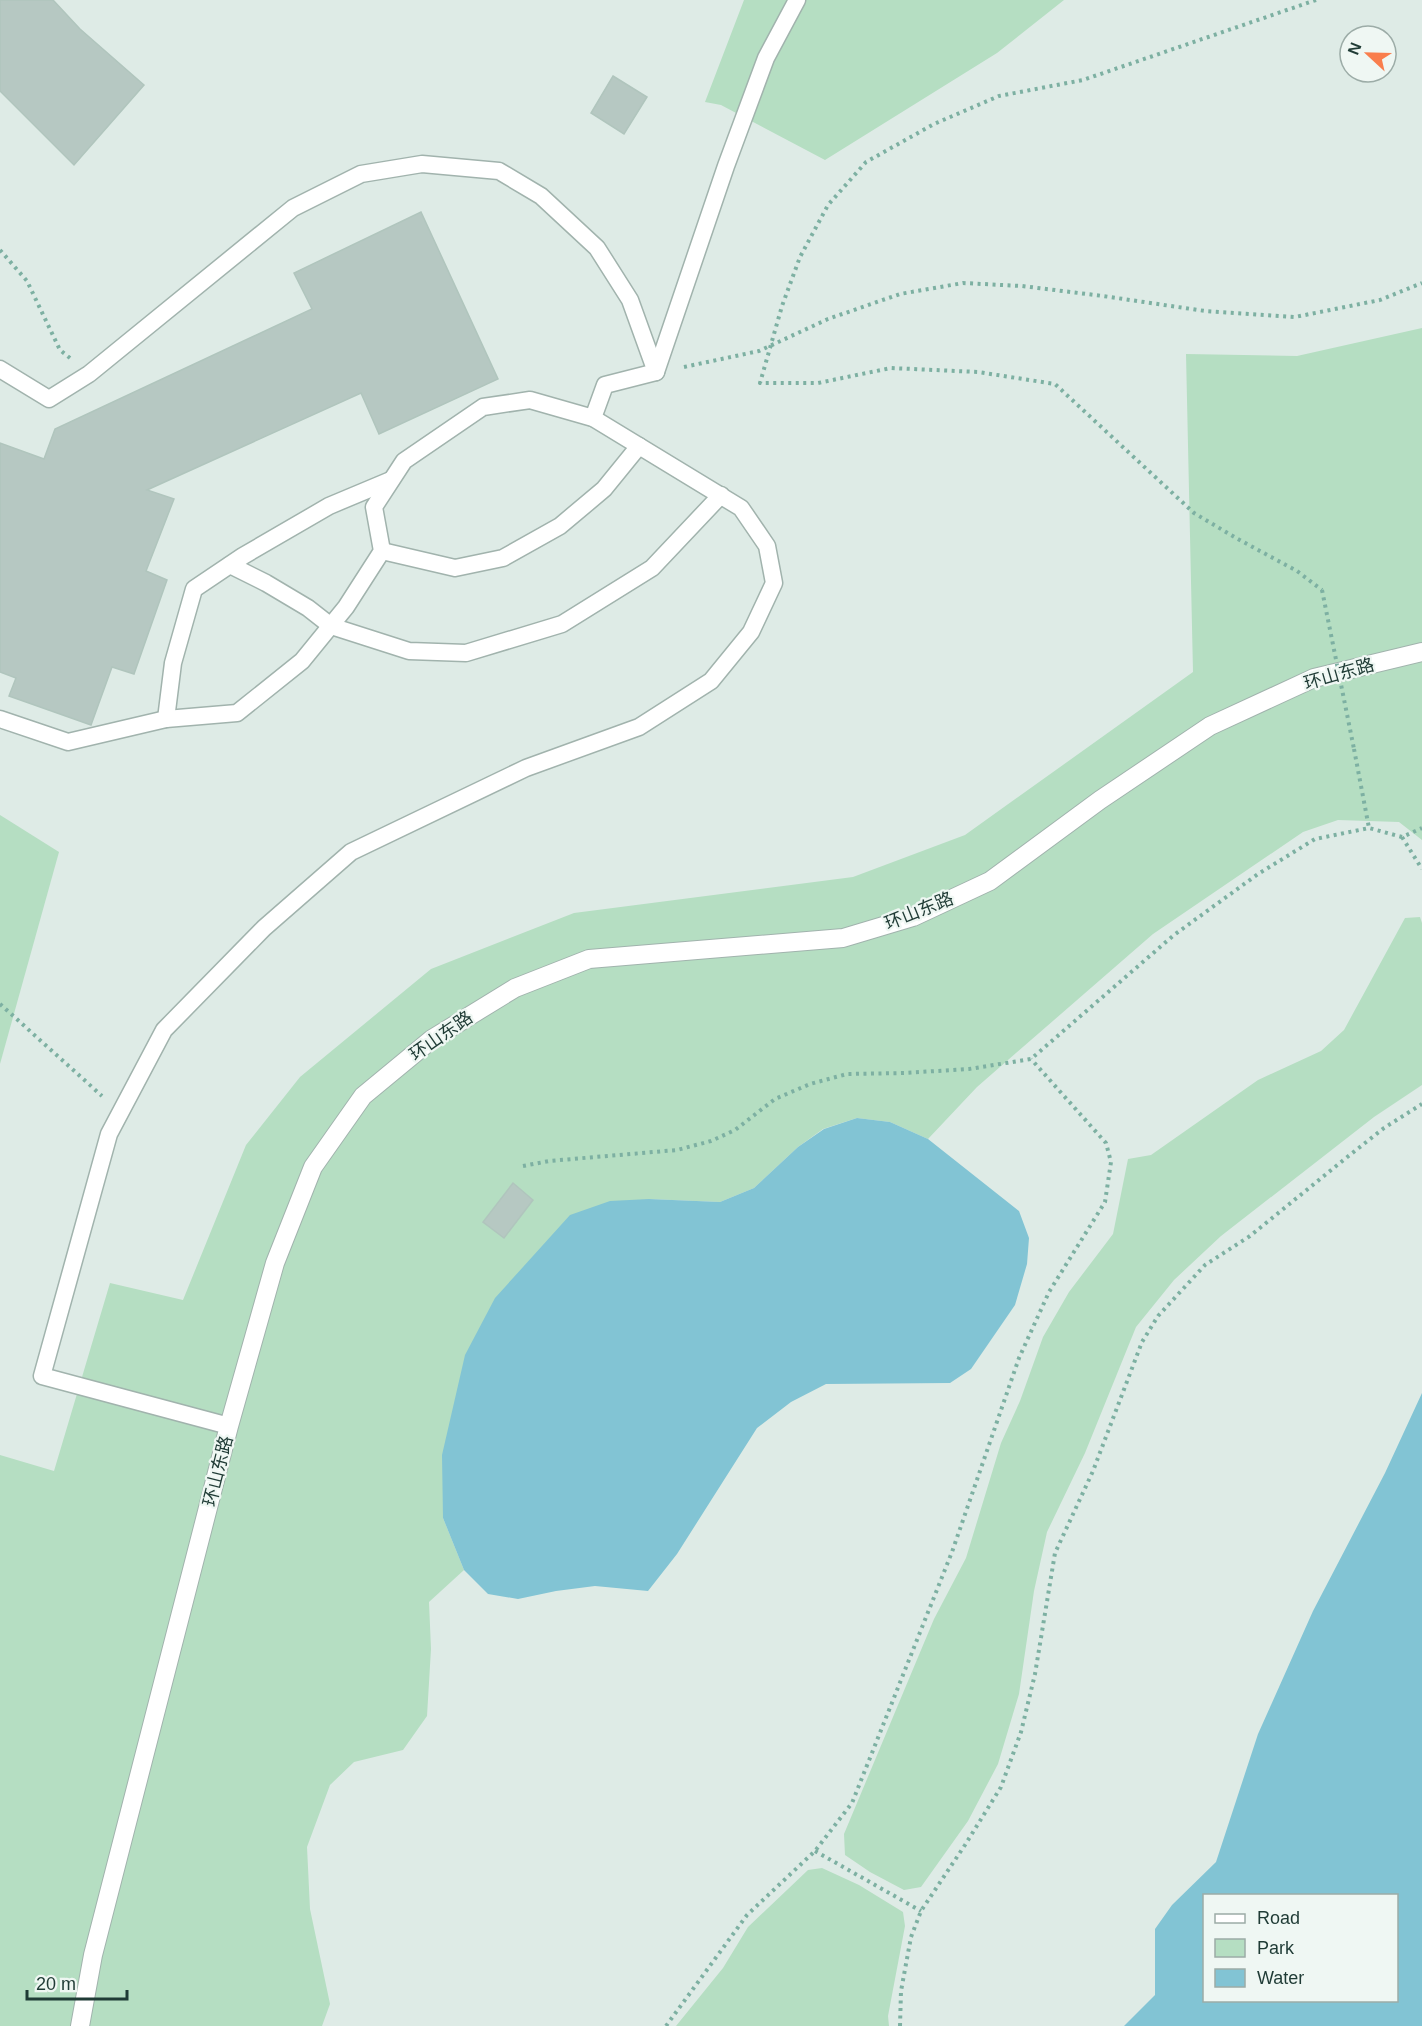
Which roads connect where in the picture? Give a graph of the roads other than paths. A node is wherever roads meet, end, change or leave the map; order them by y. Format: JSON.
{"nodes":[{"id":1,"x":797,"y":0,"type":"edge"},
{"id":2,"x":0,"y":369,"type":"edge"},
{"id":3,"x":656,"y":372,"type":"junction"},
{"id":4,"x":593,"y":418,"type":"junction"},
{"id":5,"x":639,"y":446,"type":"junction"},
{"id":6,"x":391,"y":480,"type":"junction"},
{"id":7,"x":722,"y":495,"type":"junction"},
{"id":8,"x":382,"y":551,"type":"junction"},
{"id":9,"x":230,"y":565,"type":"junction"},
{"id":10,"x":331,"y":626,"type":"junction"},
{"id":11,"x":1422,"y":652,"type":"edge"},
{"id":12,"x":0,"y":719,"type":"edge"},
{"id":13,"x":166,"y":719,"type":"junction"},
{"id":14,"x":229,"y":1426,"type":"junction"},
{"id":15,"x":80,"y":2026,"type":"edge"}],
"edges":[{"from":1,"to":3,"type":"lane"},
{"from":2,"to":3,"type":"lane"},
{"from":3,"to":4,"type":"lane"},
{"from":4,"to":5,"type":"lane"},
{"from":4,"to":6,"type":"lane"},
{"from":5,"to":7,"type":"lane"},
{"from":5,"to":8,"type":"lane"},
{"from":6,"to":8,"type":"lane"},
{"from":6,"to":9,"type":"lane"},
{"from":7,"to":10,"type":"lane"},
{"from":7,"to":14,"type":"lane"},
{"from":8,"to":10,"type":"lane"},
{"from":9,"to":10,"type":"lane"},
{"from":9,"to":13,"type":"lane"},
{"from":10,"to":13,"type":"lane"},
{"from":11,"to":14,"type":"street","name":"环山东路"},
{"from":12,"to":13,"type":"lane"},
{"from":14,"to":15,"type":"street","name":"环山东路"}]}
